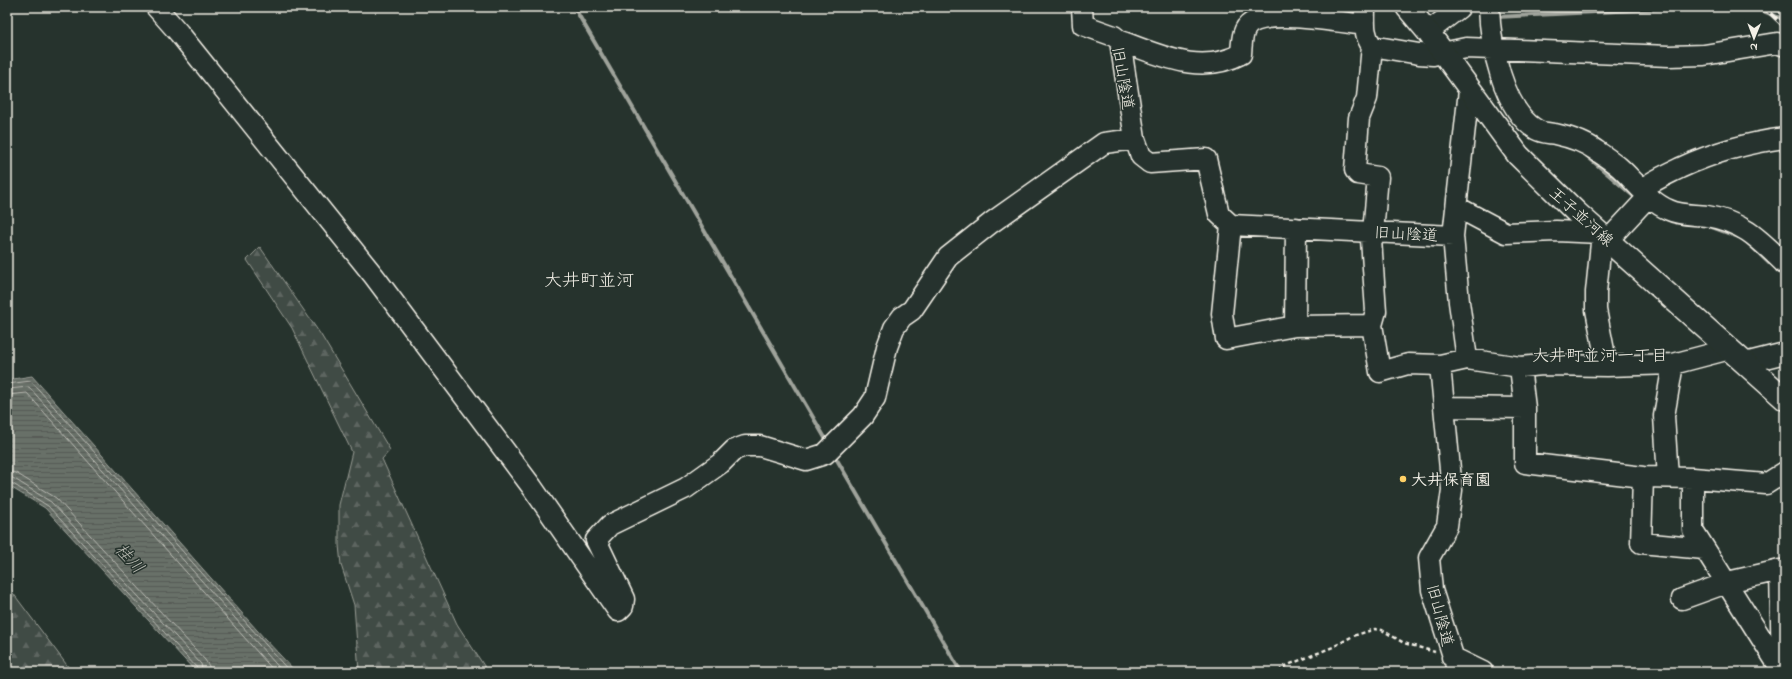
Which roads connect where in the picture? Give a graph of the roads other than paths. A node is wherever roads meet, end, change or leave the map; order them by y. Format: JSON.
{"nodes":[{"id":1,"x":156,"y":7,"type":"edge"},
{"id":2,"x":1082,"y":7,"type":"edge"},
{"id":3,"x":1407,"y":7,"type":"edge"},
{"id":4,"x":1489,"y":7,"type":"edge"},
{"id":5,"x":1459,"y":8,"type":"edge"},
{"id":6,"x":1365,"y":16,"type":"edge"},
{"id":7,"x":1428,"y":32,"type":"junction"},
{"id":8,"x":1120,"y":41,"type":"junction"},
{"id":9,"x":1785,"y":45,"type":"edge"},
{"id":10,"x":1372,"y":46,"type":"junction"},
{"id":11,"x":1495,"y":49,"type":"junction"},
{"id":12,"x":1442,"y":53,"type":"junction"},
{"id":13,"x":1469,"y":90,"type":"junction"},
{"id":14,"x":1785,"y":138,"type":"edge"},
{"id":15,"x":1134,"y":139,"type":"junction"},
{"id":16,"x":1646,"y":192,"type":"junction"},
{"id":17,"x":1457,"y":208,"type":"junction"},
{"id":18,"x":1231,"y":225,"type":"junction"},
{"id":19,"x":1296,"y":228,"type":"junction"},
{"id":20,"x":1373,"y":232,"type":"junction"},
{"id":21,"x":1453,"y":236,"type":"junction"},
{"id":22,"x":1604,"y":237,"type":"junction"},
{"id":23,"x":1785,"y":264,"type":"edge"},
{"id":24,"x":1372,"y":325,"type":"junction"},
{"id":25,"x":1295,"y":326,"type":"junction"},
{"id":26,"x":1785,"y":353,"type":"edge"},
{"id":27,"x":1738,"y":356,"type":"junction"},
{"id":28,"x":1467,"y":359,"type":"junction"},
{"id":29,"x":1673,"y":364,"type":"junction"},
{"id":30,"x":1440,"y":365,"type":"junction"},
{"id":31,"x":1607,"y":366,"type":"junction"},
{"id":32,"x":1520,"y":367,"type":"junction"},
{"id":33,"x":1785,"y":399,"type":"edge"},
{"id":34,"x":1444,"y":407,"type":"junction"},
{"id":35,"x":1525,"y":408,"type":"junction"},
{"id":36,"x":1785,"y":472,"type":"edge"},
{"id":37,"x":1643,"y":477,"type":"junction"},
{"id":38,"x":1668,"y":477,"type":"junction"},
{"id":39,"x":1693,"y":478,"type":"junction"},
{"id":40,"x":1704,"y":549,"type":"junction"},
{"id":41,"x":1783,"y":570,"type":"edge"},
{"id":42,"x":1726,"y":583,"type":"junction"},
{"id":43,"x":1682,"y":599,"type":"dead end"},
{"id":44,"x":1455,"y":664,"type":"edge"},
{"id":45,"x":1782,"y":671,"type":"edge"},
{"id":46,"x":1483,"y":672,"type":"edge"}],
"edges":[{"from":1,"to":15,"type":"street"},
{"from":2,"to":8,"type":"street","name":"旧山陰道"},
{"from":3,"to":7,"type":"main road","name":"王子並河線"},
{"from":4,"to":11,"type":"street"},
{"from":5,"to":7,"type":"street"},
{"from":6,"to":8,"type":"street"},
{"from":6,"to":10,"type":"street"},
{"from":7,"to":12,"type":"main road","name":"王子並河線"},
{"from":8,"to":15,"type":"street","name":"旧山陰道"},
{"from":9,"to":11,"type":"street"},
{"from":10,"to":12,"type":"street"},
{"from":10,"to":20,"type":"street"},
{"from":11,"to":12,"type":"street"},
{"from":11,"to":16,"type":"street"},
{"from":12,"to":13,"type":"main road","name":"王子並河線"},
{"from":13,"to":17,"type":"street"},
{"from":13,"to":22,"type":"main road","name":"王子並河線"},
{"from":14,"to":16,"type":"street"},
{"from":15,"to":18,"type":"street","name":"旧山陰道"},
{"from":16,"to":22,"type":"street"},
{"from":16,"to":23,"type":"street"},
{"from":17,"to":21,"type":"street"},
{"from":17,"to":22,"type":"street"},
{"from":18,"to":19,"type":"street","name":"旧山陰道"},
{"from":18,"to":25,"type":"street"},
{"from":19,"to":20,"type":"street","name":"旧山陰道"},
{"from":19,"to":25,"type":"street"},
{"from":20,"to":21,"type":"street","name":"旧山陰道"},
{"from":20,"to":24,"type":"street"},
{"from":21,"to":28,"type":"street","name":"旧山陰道"},
{"from":22,"to":27,"type":"main road","name":"王子並河線"},
{"from":22,"to":31,"type":"street"},
{"from":24,"to":25,"type":"street"},
{"from":24,"to":30,"type":"street"},
{"from":26,"to":27,"type":"street"},
{"from":27,"to":29,"type":"street"},
{"from":27,"to":33,"type":"main road","name":"王子並河線"},
{"from":28,"to":30,"type":"street"},
{"from":28,"to":32,"type":"street"},
{"from":29,"to":31,"type":"street"},
{"from":29,"to":38,"type":"street"},
{"from":30,"to":34,"type":"street","name":"旧山陰道"},
{"from":31,"to":32,"type":"street"},
{"from":32,"to":35,"type":"street"},
{"from":34,"to":35,"type":"street"},
{"from":34,"to":44,"type":"street","name":"旧山陰道"},
{"from":35,"to":37,"type":"street"},
{"from":36,"to":39,"type":"street"},
{"from":37,"to":38,"type":"street"},
{"from":37,"to":40,"type":"street"},
{"from":38,"to":39,"type":"street"},
{"from":39,"to":40,"type":"street"},
{"from":40,"to":42,"type":"street"},
{"from":41,"to":42,"type":"street"},
{"from":41,"to":45,"type":"street"},
{"from":42,"to":43,"type":"street"},
{"from":42,"to":45,"type":"street"},
{"from":44,"to":46,"type":"street"}]}
